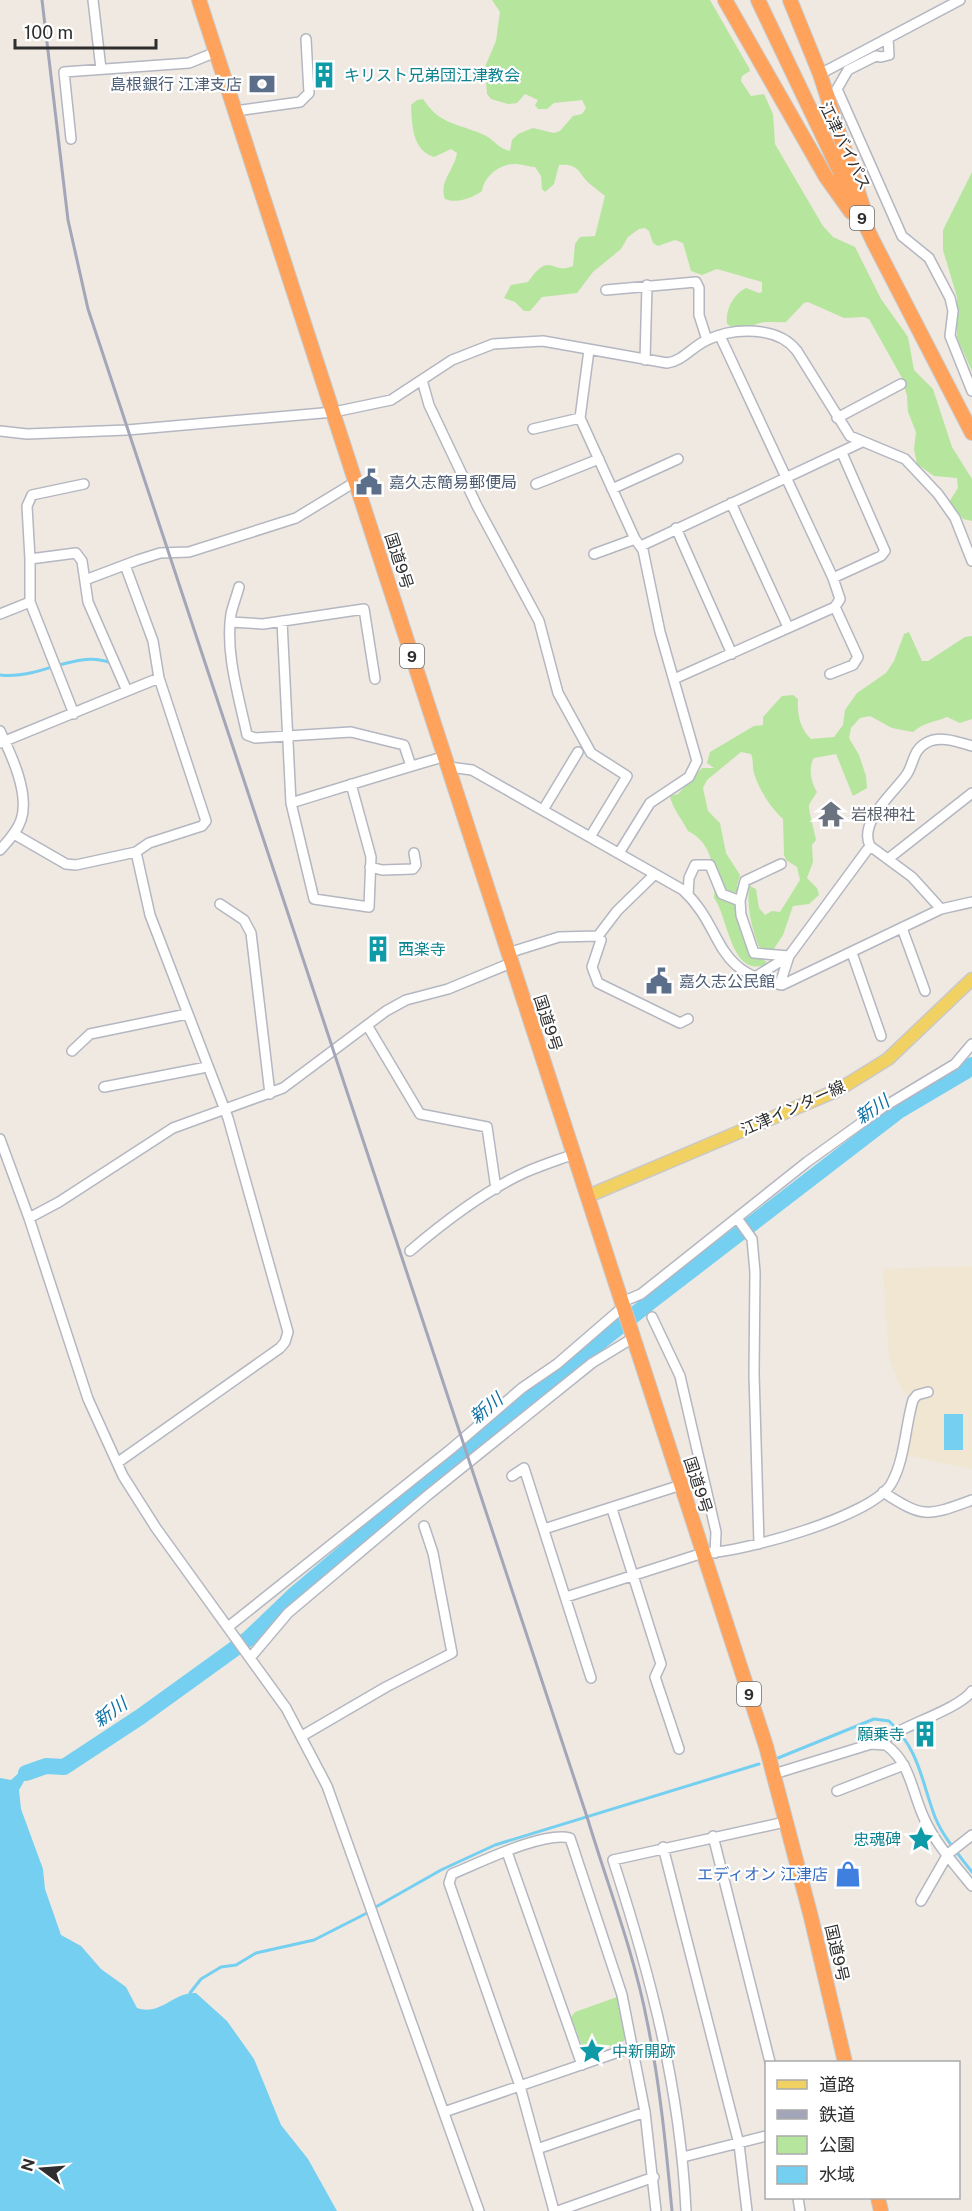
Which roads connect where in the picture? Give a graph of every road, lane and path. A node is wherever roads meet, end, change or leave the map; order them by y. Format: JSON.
{"nodes":[{"id":1,"x":93,"y":0,"type":"edge"},
{"id":2,"x":199,"y":0,"type":"edge"},
{"id":3,"x":725,"y":0,"type":"edge"},
{"id":4,"x":758,"y":0,"type":"edge"},
{"id":5,"x":790,"y":0,"type":"edge"},
{"id":6,"x":960,"y":0,"type":"edge"},
{"id":7,"x":306,"y":39,"type":"dead end"},
{"id":8,"x":888,"y":39,"type":"junction"},
{"id":9,"x":216,"y":52,"type":"junction"},
{"id":10,"x":101,"y":69,"type":"junction"},
{"id":11,"x":820,"y":74,"type":"junction"},
{"id":12,"x":235,"y":111,"type":"junction"},
{"id":13,"x":71,"y":140,"type":"dead end"},
{"id":14,"x":873,"y":243,"type":"junction"},
{"id":15,"x":647,"y":285,"type":"junction"},
{"id":16,"x":606,"y":290,"type":"dead end"},
{"id":17,"x":720,"y":336,"type":"junction"},
{"id":18,"x":707,"y":340,"type":"junction"},
{"id":19,"x":589,"y":351,"type":"junction"},
{"id":20,"x":645,"y":360,"type":"junction"},
{"id":21,"x":422,"y":380,"type":"junction"},
{"id":22,"x":901,"y":384,"type":"dead end"},
{"id":23,"x":972,"y":391,"type":"edge"},
{"id":24,"x":334,"y":412,"type":"junction"},
{"id":25,"x":580,"y":418,"type":"junction"},
{"id":26,"x":837,"y":418,"type":"junction"},
{"id":27,"x":533,"y":429,"type":"dead end"},
{"id":28,"x":0,"y":431,"type":"edge"},
{"id":29,"x":972,"y":433,"type":"edge"},
{"id":30,"x":862,"y":442,"type":"junction"},
{"id":31,"x":842,"y":453,"type":"junction"},
{"id":32,"x":599,"y":459,"type":"junction"},
{"id":33,"x":678,"y":459,"type":"dead end"},
{"id":34,"x":786,"y":478,"type":"junction"},
{"id":35,"x":355,"y":482,"type":"junction"},
{"id":36,"x":84,"y":484,"type":"dead end"},
{"id":37,"x":536,"y":484,"type":"dead end"},
{"id":38,"x":612,"y":489,"type":"junction"},
{"id":39,"x":731,"y":503,"type":"junction"},
{"id":40,"x":676,"y":528,"type":"junction"},
{"id":41,"x":638,"y":542,"type":"junction"},
{"id":42,"x":594,"y":554,"type":"dead end"},
{"id":43,"x":30,"y":559,"type":"junction"},
{"id":44,"x":972,"y":561,"type":"edge"},
{"id":45,"x":125,"y":565,"type":"junction"},
{"id":46,"x":833,"y":578,"type":"junction"},
{"id":47,"x":85,"y":580,"type":"junction"},
{"id":48,"x":240,"y":587,"type":"dead end"},
{"id":49,"x":30,"y":603,"type":"junction"},
{"id":50,"x":835,"y":607,"type":"junction"},
{"id":51,"x":0,"y":614,"type":"edge"},
{"id":52,"x":282,"y":621,"type":"junction"},
{"id":53,"x":231,"y":622,"type":"junction"},
{"id":54,"x":788,"y":627,"type":"junction"},
{"id":55,"x":732,"y":654,"type":"junction"},
{"id":56,"x":830,"y":675,"type":"dead end"},
{"id":57,"x":159,"y":678,"type":"junction"},
{"id":58,"x":375,"y":679,"type":"dead end"},
{"id":59,"x":674,"y":679,"type":"junction"},
{"id":60,"x":127,"y":691,"type":"junction"},
{"id":61,"x":74,"y":714,"type":"junction"},
{"id":62,"x":0,"y":730,"type":"edge"},
{"id":63,"x":288,"y":736,"type":"junction"},
{"id":64,"x":2,"y":742,"type":"edge"},
{"id":65,"x":972,"y":746,"type":"edge"},
{"id":66,"x":578,"y":752,"type":"dead end"},
{"id":67,"x":448,"y":762,"type":"junction"},
{"id":68,"x":411,"y":766,"type":"junction"},
{"id":69,"x":351,"y":784,"type":"junction"},
{"id":70,"x":972,"y":793,"type":"edge"},
{"id":71,"x":291,"y":803,"type":"junction"},
{"id":72,"x":543,"y":810,"type":"junction"},
{"id":73,"x":14,"y":834,"type":"junction"},
{"id":74,"x":590,"y":837,"type":"junction"},
{"id":75,"x":870,"y":846,"type":"junction"},
{"id":76,"x":0,"y":850,"type":"edge"},
{"id":77,"x":136,"y":852,"type":"junction"},
{"id":78,"x":414,"y":853,"type":"dead end"},
{"id":79,"x":619,"y":853,"type":"junction"},
{"id":80,"x":888,"y":859,"type":"junction"},
{"id":81,"x":781,"y":864,"type":"dead end"},
{"id":82,"x":370,"y":867,"type":"junction"},
{"id":83,"x":655,"y":874,"type":"junction"},
{"id":84,"x":688,"y":895,"type":"junction"},
{"id":85,"x":740,"y":901,"type":"junction"},
{"id":86,"x":972,"y":902,"type":"edge"},
{"id":87,"x":220,"y":904,"type":"dead end"},
{"id":88,"x":941,"y":909,"type":"junction"},
{"id":89,"x":902,"y":928,"type":"junction"},
{"id":90,"x":598,"y":936,"type":"junction"},
{"id":91,"x":852,"y":953,"type":"junction"},
{"id":92,"x":789,"y":956,"type":"junction"},
{"id":93,"x":509,"y":958,"type":"junction"},
{"id":94,"x":755,"y":977,"type":"junction"},
{"id":95,"x":972,"y":979,"type":"edge"},
{"id":96,"x":780,"y":984,"type":"junction"},
{"id":97,"x":926,"y":991,"type":"dead end"},
{"id":98,"x":187,"y":1014,"type":"junction"},
{"id":99,"x":688,"y":1019,"type":"dead end"},
{"id":100,"x":367,"y":1025,"type":"junction"},
{"id":101,"x":881,"y":1036,"type":"dead end"},
{"id":102,"x":972,"y":1044,"type":"edge"},
{"id":103,"x":72,"y":1051,"type":"dead end"},
{"id":104,"x":207,"y":1067,"type":"junction"},
{"id":105,"x":104,"y":1087,"type":"dead end"},
{"id":106,"x":270,"y":1094,"type":"junction"},
{"id":107,"x":223,"y":1109,"type":"junction"},
{"id":108,"x":0,"y":1139,"type":"edge"},
{"id":109,"x":574,"y":1154,"type":"junction"},
{"id":110,"x":496,"y":1189,"type":"junction"},
{"id":111,"x":588,"y":1196,"type":"junction"},
{"id":112,"x":29,"y":1218,"type":"junction"},
{"id":113,"x":738,"y":1219,"type":"junction"},
{"id":114,"x":410,"y":1251,"type":"dead end"},
{"id":115,"x":623,"y":1307,"type":"junction"},
{"id":116,"x":652,"y":1317,"type":"dead end"},
{"id":117,"x":632,"y":1335,"type":"junction"},
{"id":118,"x":928,"y":1392,"type":"dead end"},
{"id":119,"x":117,"y":1463,"type":"junction"},
{"id":120,"x":512,"y":1476,"type":"dead end"},
{"id":121,"x":681,"y":1485,"type":"junction"},
{"id":122,"x":883,"y":1492,"type":"junction"},
{"id":123,"x":972,"y":1500,"type":"edge"},
{"id":124,"x":612,"y":1509,"type":"junction"},
{"id":125,"x":424,"y":1526,"type":"dead end"},
{"id":126,"x":544,"y":1529,"type":"junction"},
{"id":127,"x":759,"y":1544,"type":"junction"},
{"id":128,"x":709,"y":1553,"type":"junction"},
{"id":129,"x":633,"y":1576,"type":"junction"},
{"id":130,"x":566,"y":1597,"type":"junction"},
{"id":131,"x":230,"y":1631,"type":"junction"},
{"id":132,"x":249,"y":1656,"type":"junction"},
{"id":133,"x":591,"y":1678,"type":"dead end"},
{"id":134,"x":972,"y":1691,"type":"edge"},
{"id":135,"x":302,"y":1737,"type":"junction"},
{"id":136,"x":878,"y":1743,"type":"junction"},
{"id":137,"x":679,"y":1749,"type":"dead end"},
{"id":138,"x":904,"y":1765,"type":"junction"},
{"id":139,"x":774,"y":1774,"type":"junction"},
{"id":140,"x":837,"y":1791,"type":"dead end"},
{"id":141,"x":785,"y":1822,"type":"junction"},
{"id":142,"x":972,"y":1835,"type":"edge"},
{"id":143,"x":713,"y":1836,"type":"junction"},
{"id":144,"x":663,"y":1848,"type":"junction"},
{"id":145,"x":951,"y":1850,"type":"junction"},
{"id":146,"x":507,"y":1852,"type":"junction"},
{"id":147,"x":972,"y":1886,"type":"edge"},
{"id":148,"x":921,"y":1900,"type":"dead end"},
{"id":149,"x":633,"y":2048,"type":"junction"},
{"id":150,"x":770,"y":2061,"type":"edge"},
{"id":151,"x":845,"y":2061,"type":"edge"},
{"id":152,"x":582,"y":2065,"type":"junction"},
{"id":153,"x":520,"y":2086,"type":"junction"},
{"id":154,"x":444,"y":2112,"type":"junction"},
{"id":155,"x":645,"y":2112,"type":"junction"},
{"id":156,"x":765,"y":2136,"type":"edge"},
{"id":157,"x":739,"y":2144,"type":"junction"},
{"id":158,"x":537,"y":2149,"type":"junction"},
{"id":159,"x":683,"y":2157,"type":"junction"},
{"id":160,"x":654,"y":2177,"type":"junction"},
{"id":161,"x":479,"y":2211,"type":"edge"},
{"id":162,"x":556,"y":2211,"type":"edge"},
{"id":163,"x":656,"y":2211,"type":"edge"},
{"id":164,"x":686,"y":2211,"type":"edge"},
{"id":165,"x":747,"y":2211,"type":"edge"}],
"edges":[{"from":1,"to":10,"type":"street"},
{"from":2,"to":9,"type":"highway","name":"国道9号","number":"9"},
{"from":3,"to":14,"type":"highway","number":"9"},
{"from":4,"to":14,"type":"highway","name":"江津バイパス","number":"9"},
{"from":5,"to":11,"type":"highway","number":"9"},
{"from":6,"to":8,"type":"street"},
{"from":7,"to":12,"type":"street"},
{"from":8,"to":11,"type":"street"},
{"from":8,"to":23,"type":"street"},
{"from":9,"to":10,"type":"street"},
{"from":9,"to":12,"type":"highway","name":"国道9号","number":"9"},
{"from":10,"to":13,"type":"street"},
{"from":11,"to":14,"type":"highway","number":"9"},
{"from":12,"to":24,"type":"highway","name":"国道9号","number":"9"},
{"from":14,"to":29,"type":"highway","name":"江津バイパス","number":"9"},
{"from":15,"to":16,"type":"street"},
{"from":15,"to":18,"type":"street"},
{"from":15,"to":20,"type":"street"},
{"from":17,"to":18,"type":"street"},
{"from":17,"to":26,"type":"street"},
{"from":17,"to":34,"type":"street"},
{"from":18,"to":20,"type":"street"},
{"from":19,"to":20,"type":"street"},
{"from":19,"to":21,"type":"street"},
{"from":19,"to":25,"type":"street"},
{"from":21,"to":24,"type":"street"},
{"from":21,"to":74,"type":"street"},
{"from":22,"to":26,"type":"street"},
{"from":24,"to":28,"type":"street"},
{"from":24,"to":35,"type":"highway","name":"国道9号","number":"9"},
{"from":25,"to":27,"type":"street"},
{"from":25,"to":32,"type":"street"},
{"from":26,"to":30,"type":"street"},
{"from":30,"to":31,"type":"street"},
{"from":30,"to":44,"type":"street"},
{"from":31,"to":34,"type":"street"},
{"from":31,"to":46,"type":"street"},
{"from":32,"to":37,"type":"street"},
{"from":32,"to":38,"type":"street"},
{"from":33,"to":38,"type":"street"},
{"from":34,"to":39,"type":"street"},
{"from":34,"to":46,"type":"street"},
{"from":35,"to":45,"type":"street"},
{"from":35,"to":67,"type":"highway","name":"国道9号","number":"9"},
{"from":36,"to":43,"type":"street"},
{"from":38,"to":41,"type":"street"},
{"from":39,"to":40,"type":"street"},
{"from":39,"to":54,"type":"street"},
{"from":40,"to":41,"type":"street"},
{"from":40,"to":55,"type":"street"},
{"from":41,"to":42,"type":"street"},
{"from":41,"to":59,"type":"street"},
{"from":43,"to":47,"type":"street"},
{"from":43,"to":49,"type":"street"},
{"from":45,"to":47,"type":"street"},
{"from":45,"to":57,"type":"street"},
{"from":46,"to":50,"type":"street"},
{"from":47,"to":60,"type":"street"},
{"from":48,"to":53,"type":"street"},
{"from":49,"to":51,"type":"street"},
{"from":49,"to":61,"type":"street"},
{"from":50,"to":54,"type":"street"},
{"from":50,"to":56,"type":"street"},
{"from":52,"to":53,"type":"street"},
{"from":52,"to":58,"type":"street"},
{"from":52,"to":63,"type":"street"},
{"from":53,"to":63,"type":"street"},
{"from":54,"to":55,"type":"street"},
{"from":55,"to":59,"type":"street"},
{"from":57,"to":60,"type":"street"},
{"from":57,"to":77,"type":"street"},
{"from":59,"to":79,"type":"street"},
{"from":60,"to":61,"type":"street"},
{"from":61,"to":64,"type":"street"},
{"from":62,"to":64,"type":"street"},
{"from":63,"to":68,"type":"street"},
{"from":63,"to":71,"type":"street"},
{"from":64,"to":73,"type":"street"},
{"from":65,"to":75,"type":"street"},
{"from":66,"to":72,"type":"street"},
{"from":67,"to":68,"type":"street"},
{"from":67,"to":72,"type":"street"},
{"from":67,"to":93,"type":"highway","name":"国道9号","number":"9"},
{"from":68,"to":69,"type":"street"},
{"from":69,"to":71,"type":"street"},
{"from":69,"to":82,"type":"street"},
{"from":70,"to":80,"type":"street"},
{"from":71,"to":82,"type":"street"},
{"from":72,"to":74,"type":"street"},
{"from":73,"to":76,"type":"street"},
{"from":73,"to":77,"type":"street"},
{"from":74,"to":79,"type":"street"},
{"from":75,"to":80,"type":"street"},
{"from":75,"to":92,"type":"street"},
{"from":77,"to":98,"type":"street"},
{"from":78,"to":82,"type":"street"},
{"from":79,"to":83,"type":"street"},
{"from":80,"to":88,"type":"street"},
{"from":81,"to":85,"type":"street"},
{"from":83,"to":84,"type":"street"},
{"from":83,"to":90,"type":"street"},
{"from":84,"to":85,"type":"street"},
{"from":84,"to":94,"type":"street"},
{"from":85,"to":92,"type":"street"},
{"from":86,"to":88,"type":"street"},
{"from":87,"to":106,"type":"street"},
{"from":88,"to":89,"type":"street"},
{"from":89,"to":91,"type":"street"},
{"from":89,"to":97,"type":"street"},
{"from":90,"to":93,"type":"street"},
{"from":90,"to":99,"type":"street"},
{"from":91,"to":96,"type":"street"},
{"from":91,"to":101,"type":"street"},
{"from":92,"to":94,"type":"street"},
{"from":92,"to":96,"type":"street"},
{"from":93,"to":100,"type":"street"},
{"from":93,"to":109,"type":"highway","name":"国道9号","number":"9"},
{"from":94,"to":96,"type":"street"},
{"from":95,"to":111,"type":"main road","name":"江津インター線"},
{"from":98,"to":103,"type":"street"},
{"from":98,"to":104,"type":"street"},
{"from":100,"to":106,"type":"street"},
{"from":100,"to":110,"type":"street"},
{"from":102,"to":113,"type":"street"},
{"from":104,"to":105,"type":"street"},
{"from":104,"to":107,"type":"street"},
{"from":106,"to":107,"type":"street"},
{"from":107,"to":112,"type":"street"},
{"from":107,"to":119,"type":"street"},
{"from":108,"to":112,"type":"street"},
{"from":109,"to":110,"type":"street"},
{"from":109,"to":111,"type":"highway","name":"国道9号","number":"9"},
{"from":110,"to":114,"type":"street"},
{"from":111,"to":115,"type":"highway","name":"国道9号","number":"9"},
{"from":112,"to":119,"type":"street"},
{"from":113,"to":115,"type":"street"},
{"from":113,"to":127,"type":"street"},
{"from":115,"to":117,"type":"highway","name":"国道9号","number":"9"},
{"from":115,"to":131,"type":"street"},
{"from":116,"to":128,"type":"street"},
{"from":117,"to":121,"type":"highway","name":"国道9号","number":"9"},
{"from":117,"to":132,"type":"street"},
{"from":118,"to":122,"type":"street"},
{"from":119,"to":131,"type":"street"},
{"from":120,"to":126,"type":"street"},
{"from":121,"to":124,"type":"street"},
{"from":121,"to":128,"type":"highway","name":"国道9号","number":"9"},
{"from":122,"to":123,"type":"street"},
{"from":122,"to":127,"type":"street"},
{"from":124,"to":126,"type":"street"},
{"from":124,"to":129,"type":"street"},
{"from":125,"to":135,"type":"street"},
{"from":126,"to":130,"type":"street"},
{"from":127,"to":128,"type":"street"},
{"from":128,"to":129,"type":"street"},
{"from":128,"to":139,"type":"highway","name":"国道9号","number":"9"},
{"from":129,"to":130,"type":"street"},
{"from":129,"to":137,"type":"street"},
{"from":130,"to":133,"type":"street"},
{"from":131,"to":132,"type":"street"},
{"from":132,"to":135,"type":"street"},
{"from":134,"to":136,"type":"street"},
{"from":135,"to":154,"type":"street"},
{"from":136,"to":138,"type":"street"},
{"from":136,"to":139,"type":"street"},
{"from":138,"to":140,"type":"street"},
{"from":138,"to":145,"type":"street"},
{"from":139,"to":141,"type":"highway","name":"国道9号","number":"9"},
{"from":141,"to":143,"type":"street"},
{"from":141,"to":151,"type":"highway","name":"国道9号","number":"9"},
{"from":142,"to":145,"type":"street"},
{"from":143,"to":144,"type":"street"},
{"from":143,"to":150,"type":"street"},
{"from":144,"to":157,"type":"street"},
{"from":144,"to":159,"type":"street"},
{"from":145,"to":147,"type":"street"},
{"from":145,"to":148,"type":"street"},
{"from":146,"to":149,"type":"street"},
{"from":146,"to":152,"type":"street"},
{"from":146,"to":153,"type":"street"},
{"from":149,"to":152,"type":"street"},
{"from":149,"to":155,"type":"street"},
{"from":152,"to":153,"type":"street"},
{"from":153,"to":154,"type":"street"},
{"from":153,"to":158,"type":"street"},
{"from":154,"to":161,"type":"street"},
{"from":155,"to":158,"type":"street"},
{"from":155,"to":160,"type":"street"},
{"from":156,"to":157,"type":"street"},
{"from":157,"to":159,"type":"street"},
{"from":157,"to":165,"type":"street"},
{"from":158,"to":162,"type":"street"},
{"from":159,"to":164,"type":"street"},
{"from":160,"to":162,"type":"street"},
{"from":160,"to":163,"type":"street"}]}
